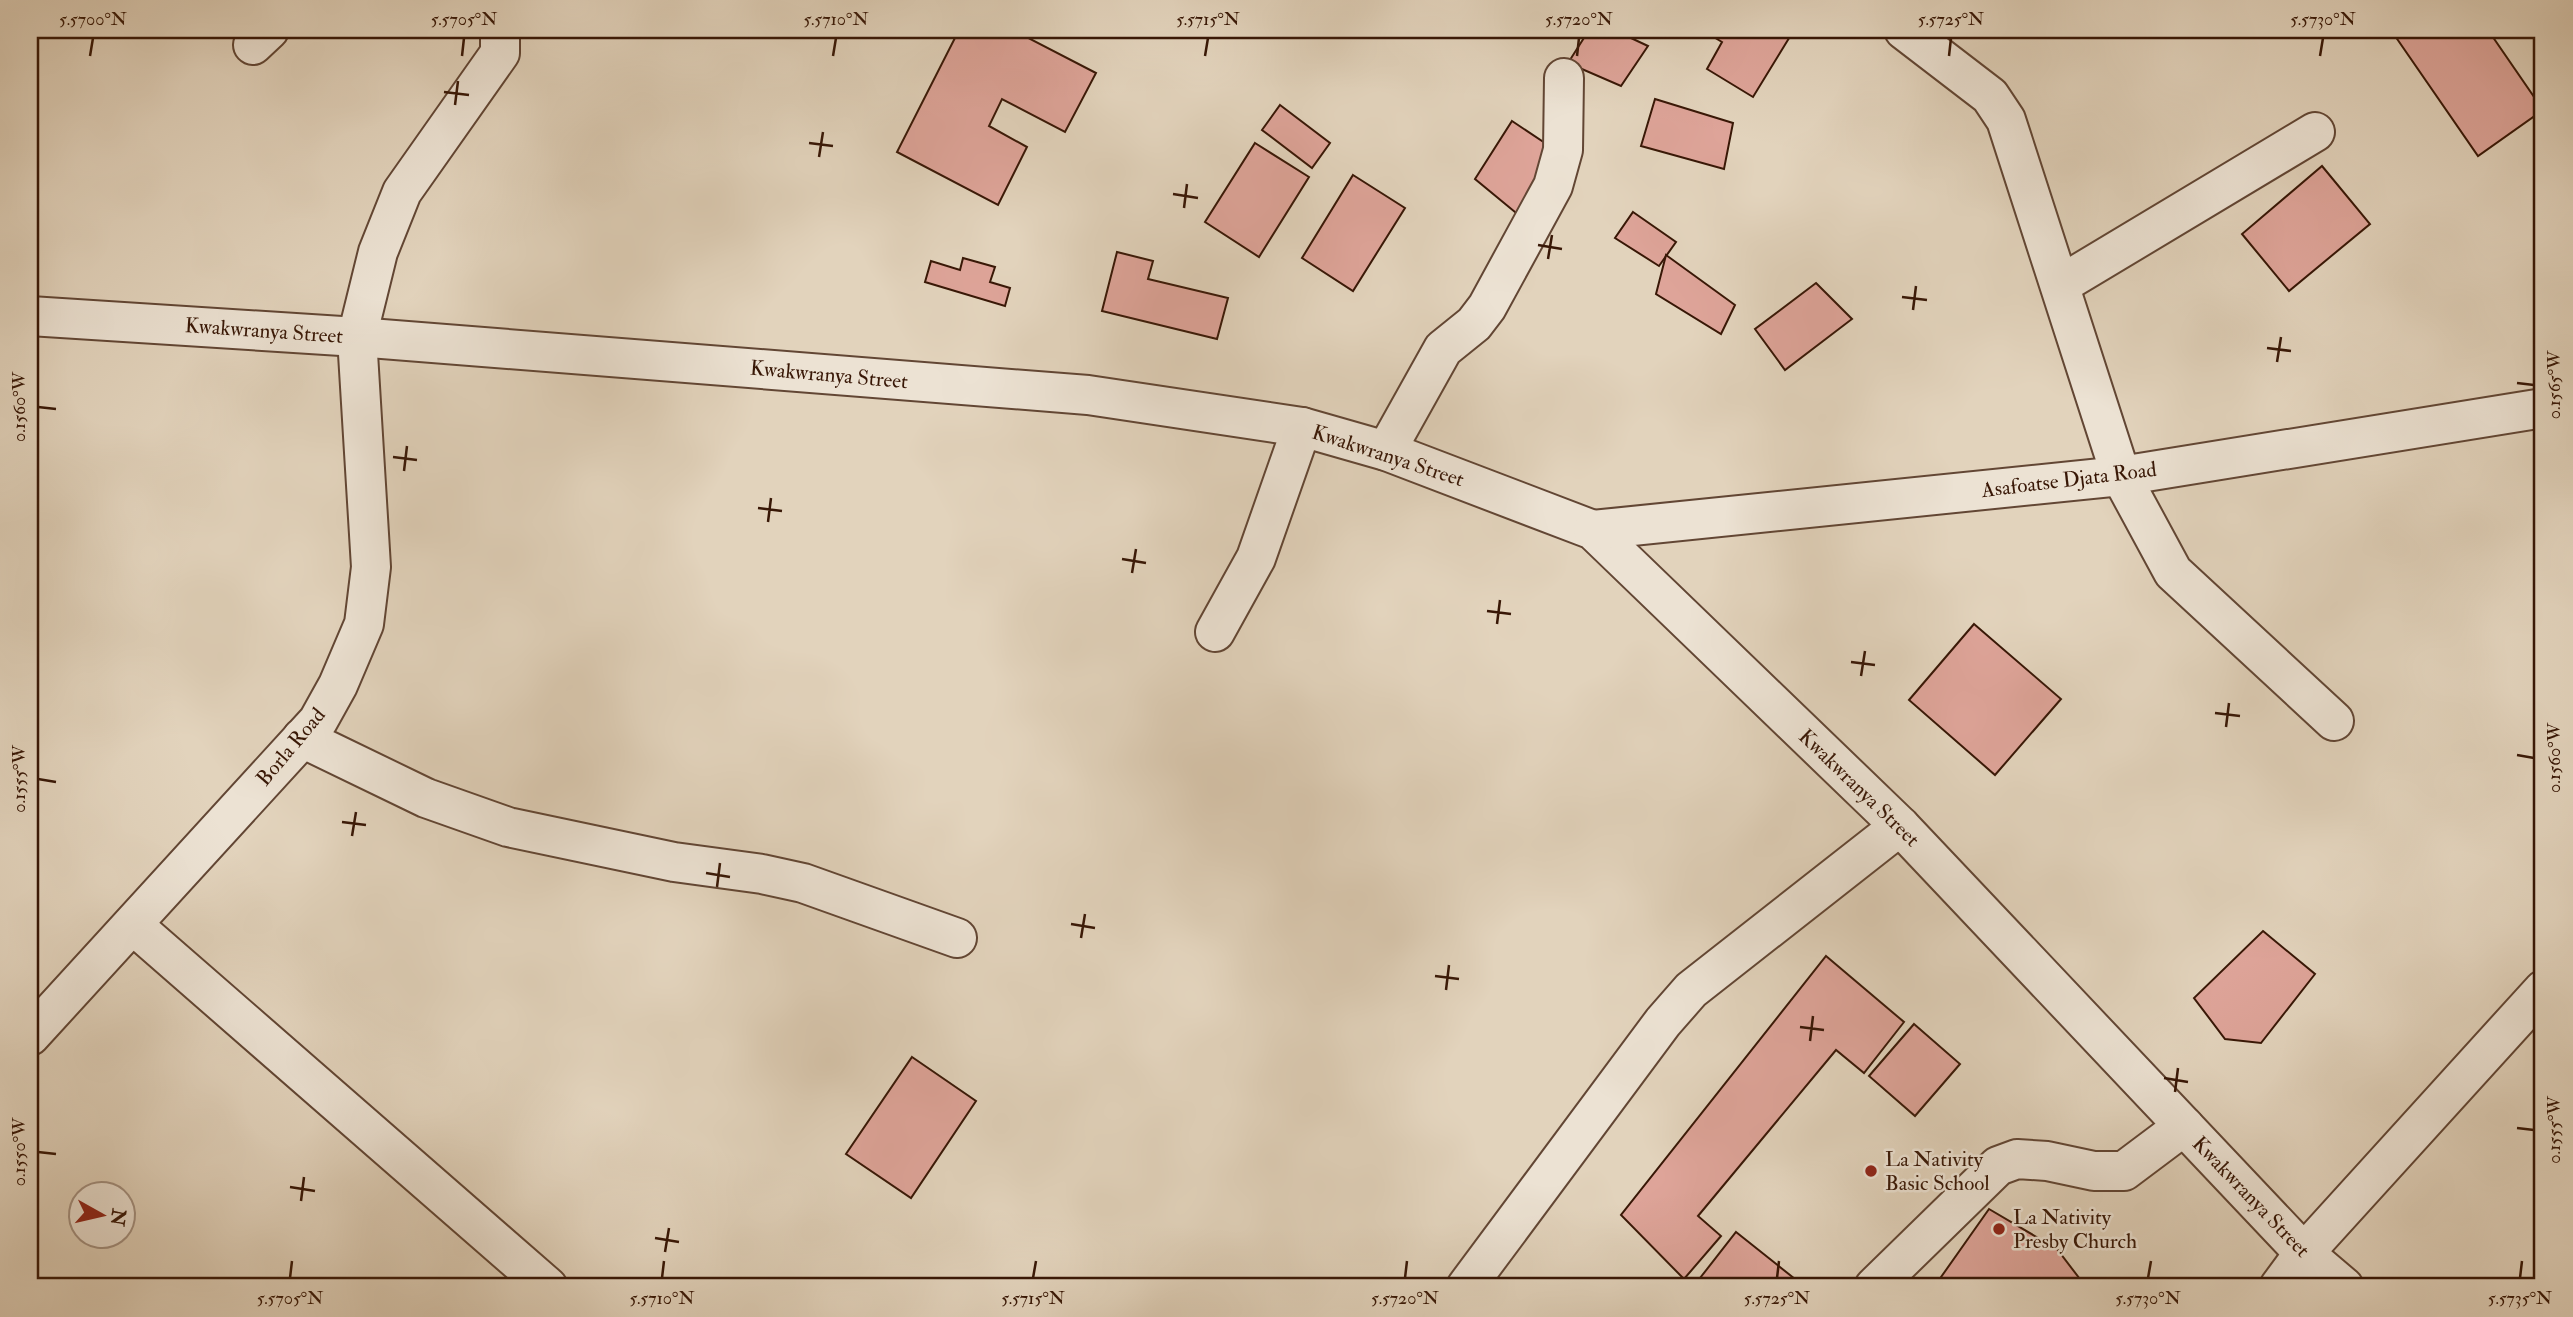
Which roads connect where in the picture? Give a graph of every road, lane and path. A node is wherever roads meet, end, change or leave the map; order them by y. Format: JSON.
{"nodes":[{"id":1,"x":500,"y":30,"type":"edge"},
{"id":2,"x":1904,"y":30,"type":"edge"},
{"id":3,"x":1564,"y":78,"type":"dead end"},
{"id":4,"x":2315,"y":132,"type":"dead end"},
{"id":5,"x":2060,"y":285,"type":"junction"},
{"id":6,"x":30,"y":316,"type":"edge"},
{"id":7,"x":357,"y":337,"type":"junction"},
{"id":8,"x":2543,"y":408,"type":"edge"},
{"id":9,"x":1302,"y":427,"type":"junction"},
{"id":10,"x":1386,"y":451,"type":"junction"},
{"id":11,"x":2121,"y":476,"type":"junction"},
{"id":12,"x":1593,"y":530,"type":"junction"},
{"id":13,"x":1215,"y":632,"type":"dead end"},
{"id":14,"x":2334,"y":721,"type":"dead end"},
{"id":15,"x":302,"y":738,"type":"junction"},
{"id":16,"x":1900,"y":826,"type":"junction"},
{"id":17,"x":133,"y":925,"type":"junction"},
{"id":18,"x":957,"y":938,"type":"dead end"},
{"id":19,"x":2543,"y":990,"type":"edge"},
{"id":20,"x":30,"y":1036,"type":"edge"},
{"id":21,"x":2184,"y":1126,"type":"junction"},
{"id":22,"x":2304,"y":1254,"type":"junction"},
{"id":23,"x":548,"y":1287,"type":"edge"},
{"id":24,"x":1466,"y":1287,"type":"edge"},
{"id":25,"x":1874,"y":1287,"type":"edge"},
{"id":26,"x":2279,"y":1287,"type":"edge"},
{"id":27,"x":2344,"y":1287,"type":"edge"}],
"edges":[{"from":1,"to":7,"type":"street","name":"Borla Road"},
{"from":2,"to":5,"type":"street"},
{"from":3,"to":10,"type":"street"},
{"from":4,"to":5,"type":"street"},
{"from":5,"to":11,"type":"street"},
{"from":6,"to":7,"type":"street","name":"Kwakwranya Street"},
{"from":7,"to":9,"type":"street","name":"Kwakwranya Street"},
{"from":7,"to":15,"type":"street","name":"Borla Road"},
{"from":8,"to":11,"type":"street","name":"Asafoatse Djata Road"},
{"from":9,"to":10,"type":"street","name":"Kwakwranya Street"},
{"from":9,"to":13,"type":"street"},
{"from":10,"to":12,"type":"street","name":"Kwakwranya Street"},
{"from":11,"to":12,"type":"street","name":"Asafoatse Djata Road"},
{"from":11,"to":14,"type":"street"},
{"from":12,"to":16,"type":"street","name":"Kwakwranya Street"},
{"from":15,"to":17,"type":"street","name":"Borla Road"},
{"from":15,"to":18,"type":"street"},
{"from":16,"to":21,"type":"street","name":"Kwakwranya Street"},
{"from":16,"to":24,"type":"street"},
{"from":17,"to":20,"type":"street","name":"Borla Road"},
{"from":17,"to":23,"type":"street"},
{"from":19,"to":22,"type":"street"},
{"from":21,"to":22,"type":"street","name":"Kwakwranya Street"},
{"from":21,"to":25,"type":"street"},
{"from":22,"to":26,"type":"street"},
{"from":22,"to":27,"type":"street","name":"Kwakwranya Street"}]}
